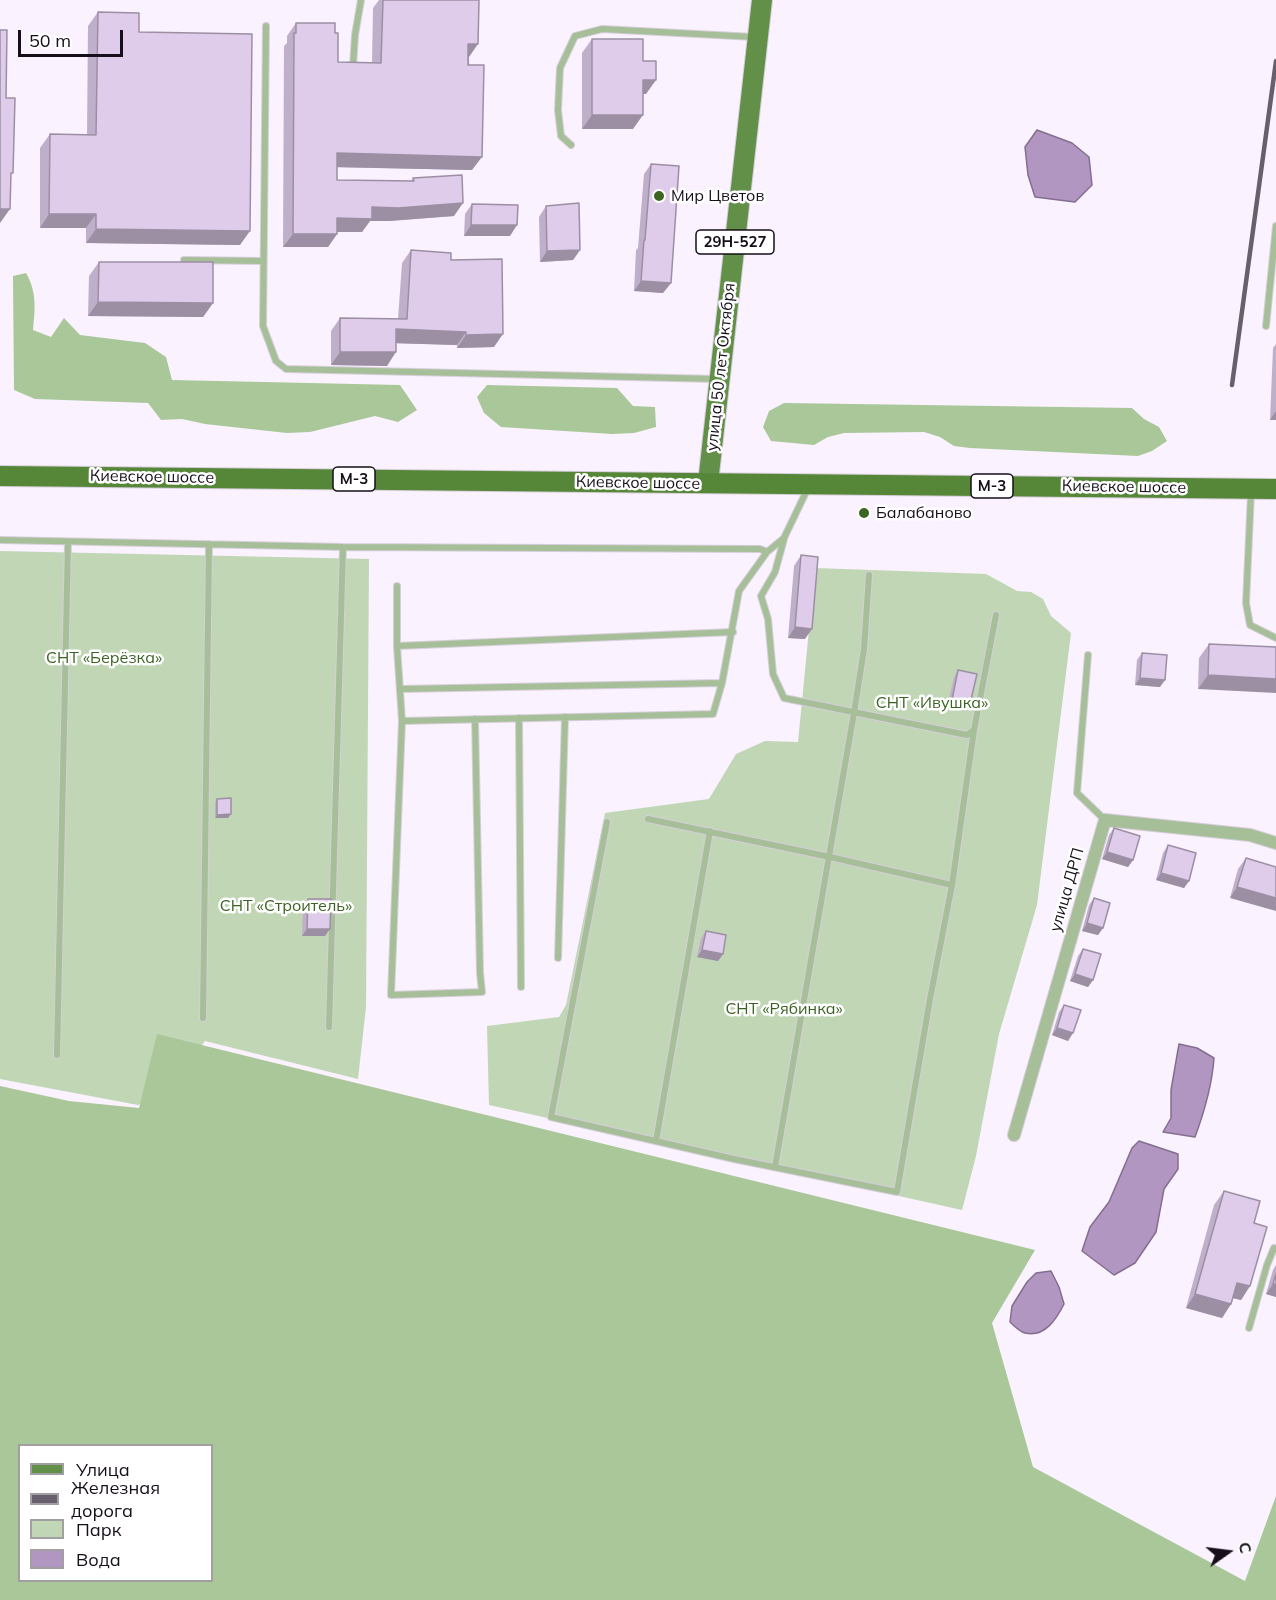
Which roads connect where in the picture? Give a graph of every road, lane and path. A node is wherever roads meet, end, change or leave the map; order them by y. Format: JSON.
{"nodes":[{"id":1,"x":361,"y":0,"type":"edge"},
{"id":2,"x":762,"y":0,"type":"edge"},
{"id":3,"x":266,"y":26,"type":"dead end"},
{"id":4,"x":758,"y":38,"type":"junction"},
{"id":5,"x":353,"y":67,"type":"edge"},
{"id":6,"x":572,"y":145,"type":"dead end"},
{"id":7,"x":1276,"y":226,"type":"edge"},
{"id":8,"x":184,"y":260,"type":"edge"},
{"id":9,"x":263,"y":261,"type":"junction"},
{"id":10,"x":1266,"y":326,"type":"dead end"},
{"id":11,"x":719,"y":380,"type":"junction"},
{"id":12,"x":0,"y":476,"type":"edge"},
{"id":13,"x":708,"y":483,"type":"junction"},
{"id":14,"x":810,"y":484,"type":"junction"},
{"id":15,"x":1251,"y":489,"type":"junction"},
{"id":16,"x":1276,"y":489,"type":"edge"},
{"id":17,"x":784,"y":538,"type":"junction"},
{"id":18,"x":0,"y":540,"type":"edge"},
{"id":19,"x":68,"y":542,"type":"junction"},
{"id":20,"x":209,"y":544,"type":"junction"},
{"id":21,"x":343,"y":547,"type":"junction"},
{"id":22,"x":767,"y":552,"type":"junction"},
{"id":23,"x":869,"y":575,"type":"dead end"},
{"id":24,"x":397,"y":586,"type":"dead end"},
{"id":25,"x":996,"y":615,"type":"dead end"},
{"id":26,"x":733,"y":632,"type":"junction"},
{"id":27,"x":1276,"y":638,"type":"edge"},
{"id":28,"x":397,"y":646,"type":"junction"},
{"id":29,"x":1088,"y":655,"type":"dead end"},
{"id":30,"x":722,"y":683,"type":"junction"},
{"id":31,"x":401,"y":688,"type":"junction"},
{"id":32,"x":854,"y":713,"type":"junction"},
{"id":33,"x":565,"y":717,"type":"junction"},
{"id":34,"x":519,"y":718,"type":"junction"},
{"id":35,"x":475,"y":719,"type":"junction"},
{"id":36,"x":402,"y":721,"type":"junction"},
{"id":37,"x":974,"y":730,"type":"junction"},
{"id":38,"x":648,"y":819,"type":"dead end"},
{"id":39,"x":1105,"y":820,"type":"junction"},
{"id":40,"x":607,"y":822,"type":"dead end"},
{"id":41,"x":710,"y":831,"type":"junction"},
{"id":42,"x":1276,"y":843,"type":"edge"},
{"id":43,"x":830,"y":857,"type":"junction"},
{"id":44,"x":952,"y":885,"type":"junction"},
{"id":45,"x":558,"y":958,"type":"dead end"},
{"id":46,"x":520,"y":987,"type":"dead end"},
{"id":47,"x":203,"y":1018,"type":"dead end"},
{"id":48,"x":329,"y":1027,"type":"dead end"},
{"id":49,"x":57,"y":1054,"type":"dead end"},
{"id":50,"x":1014,"y":1135,"type":"dead end"},
{"id":51,"x":656,"y":1141,"type":"junction"},
{"id":52,"x":775,"y":1167,"type":"junction"},
{"id":53,"x":1276,"y":1249,"type":"edge"},
{"id":54,"x":1250,"y":1328,"type":"dead end"}],
"edges":[{"from":1,"to":5,"type":"lane"},
{"from":2,"to":4,"type":"main road","name":"улица 50 лет Октября","number":"29Н-527"},
{"from":3,"to":9,"type":"lane"},
{"from":4,"to":6,"type":"lane"},
{"from":4,"to":11,"type":"main road","name":"улица 50 лет Октября","number":"29Н-527"},
{"from":7,"to":10,"type":"lane"},
{"from":8,"to":9,"type":"lane"},
{"from":9,"to":11,"type":"lane"},
{"from":11,"to":13,"type":"main road","name":"улица 50 лет Октября","number":"29Н-527"},
{"from":12,"to":13,"type":"highway","name":"Киевское шоссе","number":"М-3"},
{"from":13,"to":14,"type":"highway","name":"Киевское шоссе","number":"М-3"},
{"from":14,"to":15,"type":"highway","name":"Киевское шоссе","number":"М-3"},
{"from":14,"to":17,"type":"lane"},
{"from":15,"to":16,"type":"highway","name":"Киевское шоссе","number":"М-3"},
{"from":15,"to":27,"type":"lane"},
{"from":17,"to":22,"type":"lane"},
{"from":17,"to":32,"type":"lane"},
{"from":18,"to":19,"type":"lane"},
{"from":19,"to":20,"type":"lane"},
{"from":19,"to":49,"type":"lane"},
{"from":20,"to":21,"type":"lane"},
{"from":20,"to":47,"type":"lane"},
{"from":21,"to":22,"type":"lane"},
{"from":21,"to":48,"type":"lane"},
{"from":22,"to":26,"type":"lane"},
{"from":23,"to":32,"type":"lane"},
{"from":24,"to":28,"type":"lane"},
{"from":25,"to":37,"type":"lane"},
{"from":26,"to":28,"type":"lane"},
{"from":26,"to":30,"type":"lane"},
{"from":28,"to":31,"type":"lane"},
{"from":29,"to":39,"type":"lane"},
{"from":30,"to":31,"type":"lane"},
{"from":30,"to":33,"type":"lane"},
{"from":31,"to":36,"type":"lane"},
{"from":32,"to":37,"type":"lane"},
{"from":32,"to":43,"type":"lane"},
{"from":33,"to":34,"type":"lane"},
{"from":33,"to":45,"type":"lane"},
{"from":34,"to":35,"type":"lane"},
{"from":34,"to":46,"type":"lane"},
{"from":35,"to":36,"type":"lane"},
{"from":35,"to":36,"type":"lane"},
{"from":37,"to":44,"type":"lane"},
{"from":38,"to":41,"type":"lane"},
{"from":39,"to":42,"type":"street"},
{"from":39,"to":50,"type":"street","name":"улица ДРП"},
{"from":40,"to":51,"type":"lane"},
{"from":41,"to":43,"type":"lane"},
{"from":41,"to":51,"type":"lane"},
{"from":43,"to":44,"type":"lane"},
{"from":43,"to":52,"type":"lane"},
{"from":44,"to":52,"type":"lane"},
{"from":51,"to":52,"type":"lane"},
{"from":53,"to":54,"type":"lane"}]}
